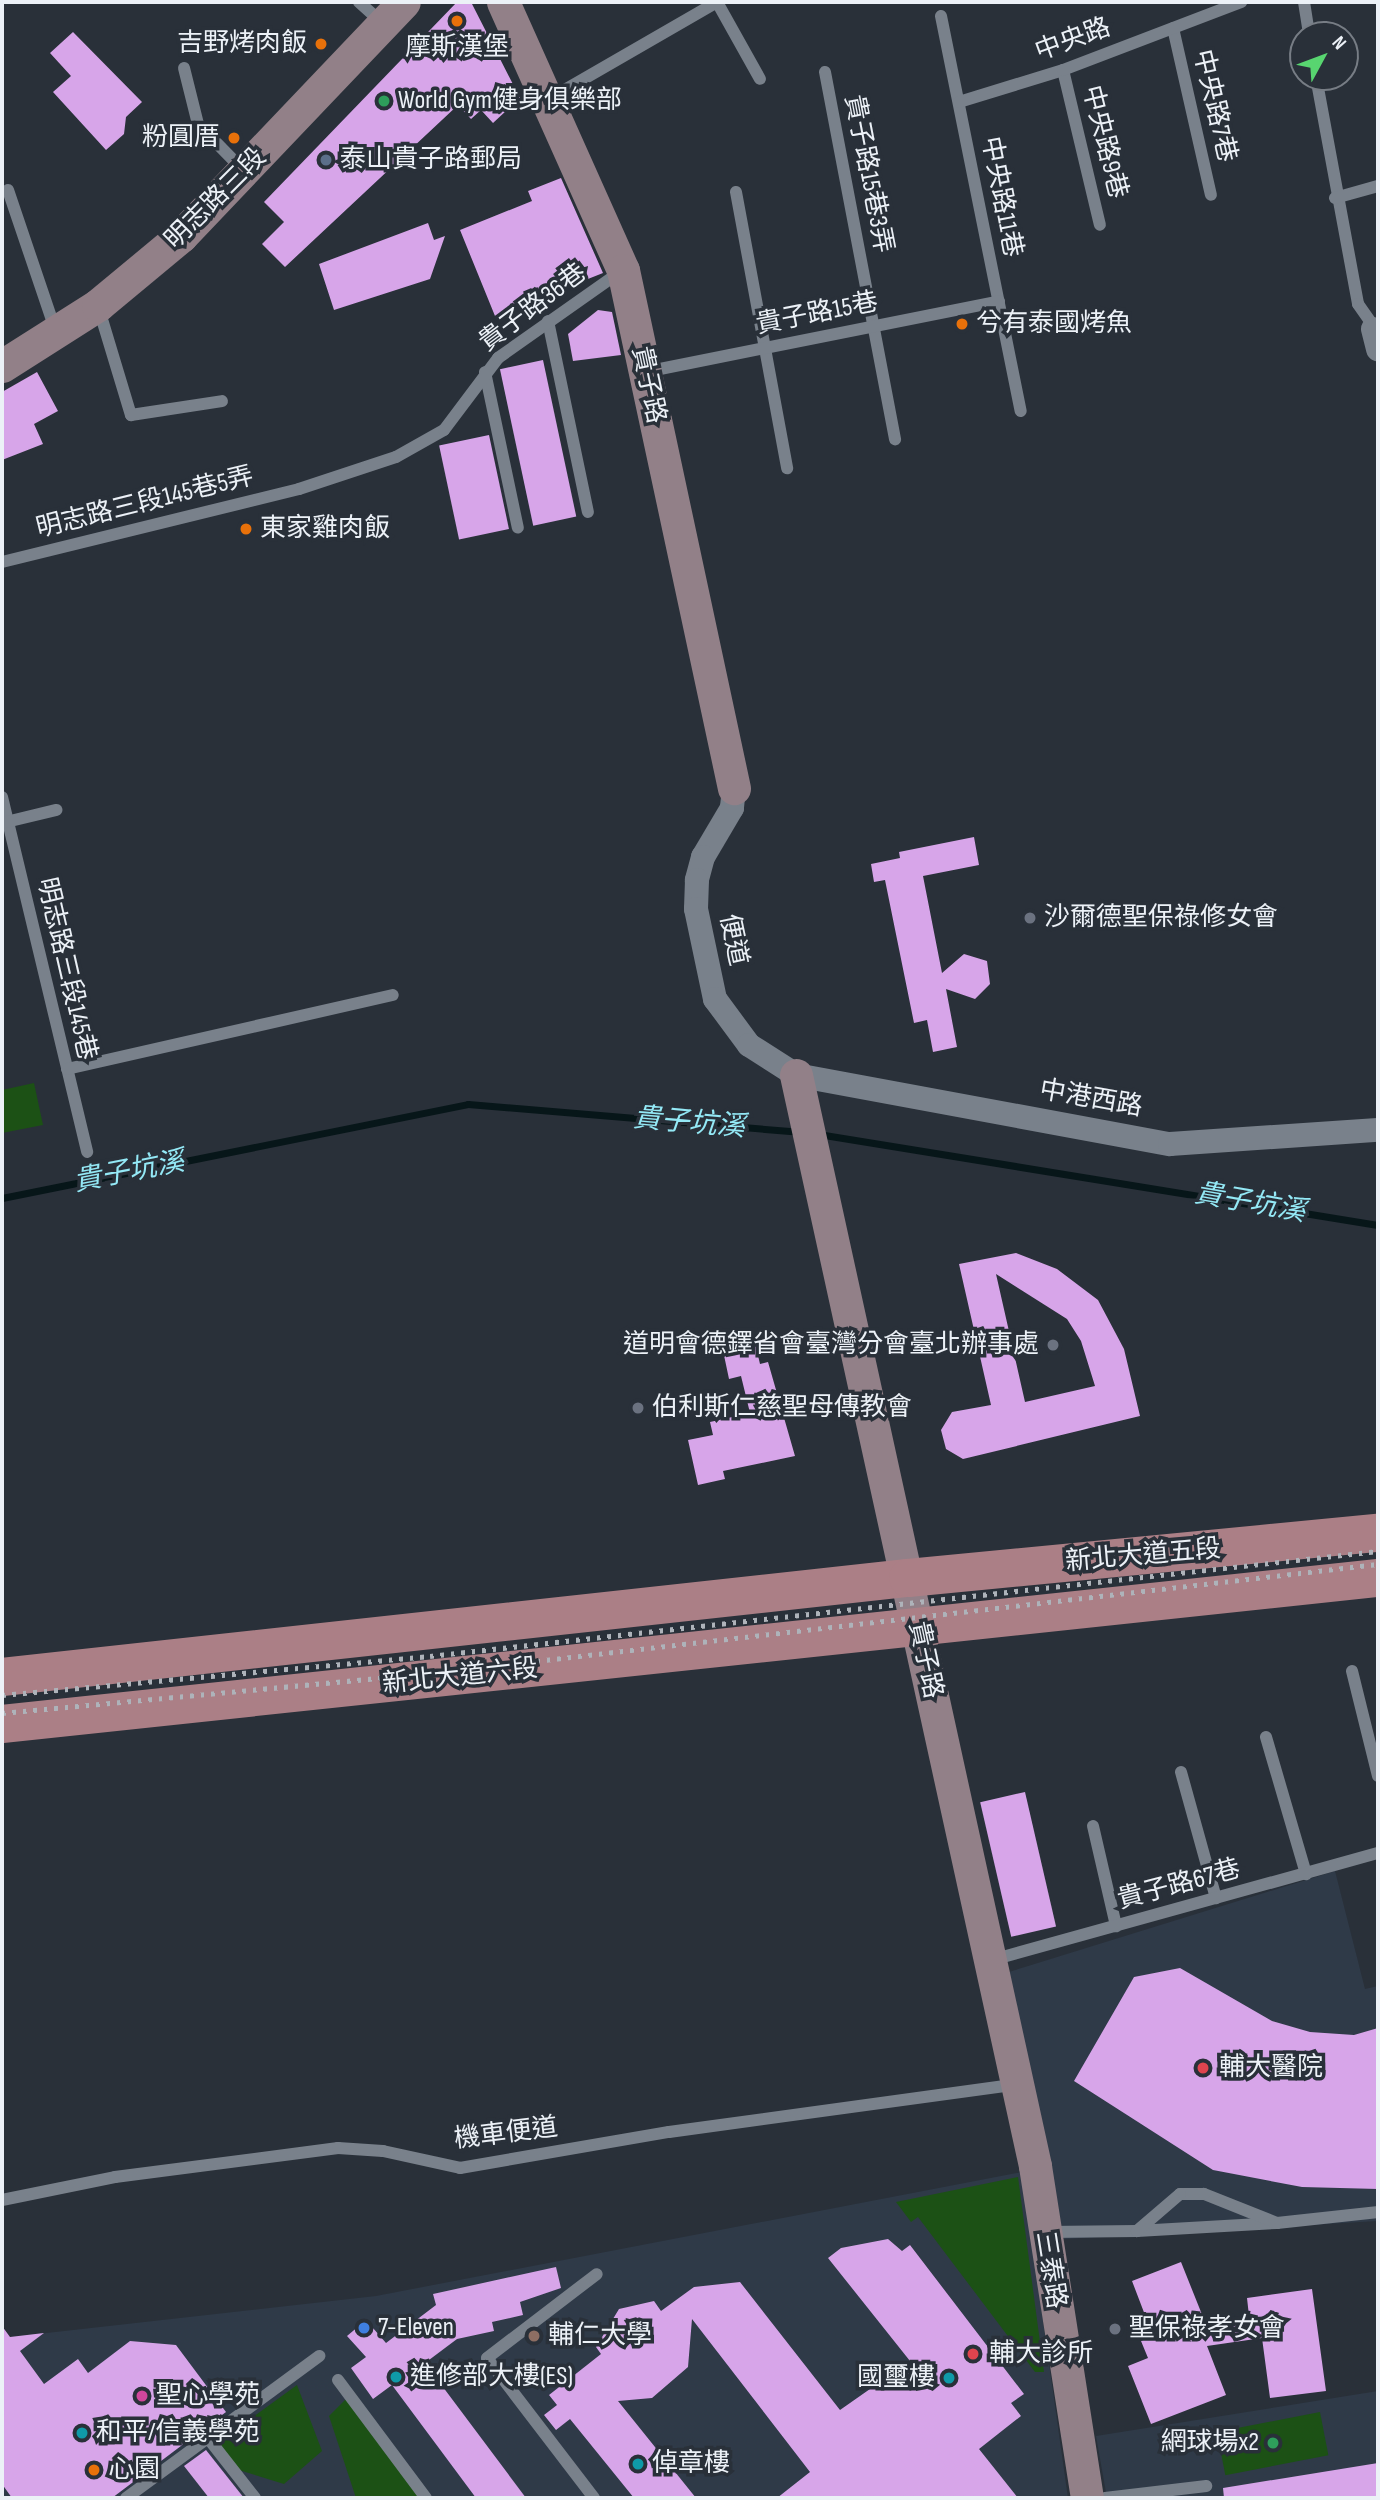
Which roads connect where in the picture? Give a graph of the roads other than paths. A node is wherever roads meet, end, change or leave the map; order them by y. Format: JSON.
{"nodes":[{"id":1,"x":503,"y":2,"type":"edge"},
{"id":2,"x":717,"y":2,"type":"edge"},
{"id":3,"x":1241,"y":2,"type":"edge"},
{"id":4,"x":1304,"y":2,"type":"edge"},
{"id":5,"x":382,"y":9,"type":"edge"},
{"id":6,"x":941,"y":16,"type":"dead end"},
{"id":7,"x":1307,"y":21,"type":"edge"},
{"id":8,"x":1173,"y":28,"type":"junction"},
{"id":9,"x":184,"y":68,"type":"dead end"},
{"id":10,"x":1063,"y":70,"type":"junction"},
{"id":11,"x":825,"y":72,"type":"dead end"},
{"id":12,"x":760,"y":79,"type":"dead end"},
{"id":13,"x":1318,"y":91,"type":"edge"},
{"id":14,"x":549,"y":99,"type":"junction"},
{"id":15,"x":958,"y":102,"type":"junction"},
{"id":16,"x":246,"y":173,"type":"junction"},
{"id":17,"x":1378,"y":186,"type":"edge"},
{"id":18,"x":8,"y":190,"type":"dead end"},
{"id":19,"x":736,"y":192,"type":"dead end"},
{"id":20,"x":1211,"y":195,"type":"dead end"},
{"id":21,"x":1335,"y":198,"type":"junction"},
{"id":22,"x":1100,"y":225,"type":"dead end"},
{"id":23,"x":623,"y":270,"type":"junction"},
{"id":24,"x":999,"y":301,"type":"junction"},
{"id":25,"x":98,"y":305,"type":"junction"},
{"id":26,"x":548,"y":321,"type":"junction"},
{"id":27,"x":874,"y":326,"type":"junction"},
{"id":28,"x":57,"y":333,"type":"junction"},
{"id":29,"x":1376,"y":335,"type":"edge"},
{"id":30,"x":765,"y":348,"type":"junction"},
{"id":31,"x":2,"y":366,"type":"edge"},
{"id":32,"x":485,"y":372,"type":"junction"},
{"id":33,"x":645,"y":372,"type":"junction"},
{"id":34,"x":222,"y":401,"type":"dead end"},
{"id":35,"x":1021,"y":411,"type":"dead end"},
{"id":36,"x":895,"y":439,"type":"dead end"},
{"id":37,"x":787,"y":468,"type":"dead end"},
{"id":38,"x":299,"y":489,"type":"joint"},
{"id":39,"x":588,"y":512,"type":"dead end"},
{"id":40,"x":518,"y":528,"type":"dead end"},
{"id":41,"x":2,"y":562,"type":"edge"},
{"id":42,"x":734,"y":788,"type":"joint"},
{"id":43,"x":2,"y":797,"type":"edge"},
{"id":44,"x":56,"y":810,"type":"dead end"},
{"id":45,"x":5,"y":822,"type":"edge"},
{"id":46,"x":393,"y":995,"type":"dead end"},
{"id":47,"x":67,"y":1069,"type":"junction"},
{"id":48,"x":796,"y":1075,"type":"junction"},
{"id":49,"x":1378,"y":1130,"type":"edge"},
{"id":50,"x":87,"y":1152,"type":"dead end"},
{"id":51,"x":1378,"y":1533,"type":"edge"},
{"id":52,"x":908,"y":1578,"type":"junction"},
{"id":53,"x":1378,"y":1578,"type":"edge"},
{"id":54,"x":918,"y":1630,"type":"junction"},
{"id":55,"x":1352,"y":1671,"type":"dead end"},
{"id":56,"x":2,"y":1677,"type":"edge"},
{"id":57,"x":2,"y":1724,"type":"edge"},
{"id":58,"x":1266,"y":1737,"type":"dead end"},
{"id":59,"x":1181,"y":1772,"type":"dead end"},
{"id":60,"x":1378,"y":1776,"type":"edge"},
{"id":61,"x":1093,"y":1826,"type":"dead end"},
{"id":62,"x":1378,"y":1853,"type":"edge"},
{"id":63,"x":1306,"y":1874,"type":"junction"},
{"id":64,"x":1216,"y":1898,"type":"junction"},
{"id":65,"x":1116,"y":1926,"type":"junction"},
{"id":66,"x":992,"y":1960,"type":"junction"},
{"id":67,"x":1018,"y":2085,"type":"junction"},
{"id":68,"x":1035,"y":2165,"type":"joint"},
{"id":69,"x":2,"y":2200,"type":"edge"},
{"id":70,"x":1378,"y":2213,"type":"edge"},
{"id":71,"x":1277,"y":2223,"type":"junction"},
{"id":72,"x":1137,"y":2231,"type":"junction"},
{"id":73,"x":1044,"y":2232,"type":"junction"},
{"id":74,"x":597,"y":2274,"type":"dead end"},
{"id":75,"x":319,"y":2356,"type":"dead end"},
{"id":76,"x":338,"y":2380,"type":"dead end"},
{"id":77,"x":208,"y":2438,"type":"junction"},
{"id":78,"x":1206,"y":2486,"type":"dead end"},
{"id":79,"x":126,"y":2498,"type":"edge"},
{"id":80,"x":255,"y":2498,"type":"edge"},
{"id":81,"x":426,"y":2498,"type":"edge"},
{"id":82,"x":594,"y":2498,"type":"edge"},
{"id":83,"x":1087,"y":2498,"type":"edge"},
{"id":84,"x":1105,"y":2498,"type":"edge"}],
"edges":[{"from":1,"to":14,"type":"street","name":"貴子路"},
{"from":2,"to":12,"type":"lane"},
{"from":2,"to":14,"type":"lane"},
{"from":3,"to":8,"type":"lane","name":"中央路"},
{"from":4,"to":7,"type":"lane"},
{"from":5,"to":16,"type":"street","name":"明志路三段"},
{"from":6,"to":15,"type":"lane","name":"中央路11巷"},
{"from":8,"to":10,"type":"lane","name":"中央路"},
{"from":8,"to":20,"type":"lane","name":"中央路7巷"},
{"from":9,"to":16,"type":"lane"},
{"from":10,"to":15,"type":"lane","name":"中央路"},
{"from":10,"to":22,"type":"lane","name":"中央路9巷"},
{"from":11,"to":27,"type":"lane","name":"貴子路15巷3弄"},
{"from":13,"to":21,"type":"lane"},
{"from":14,"to":23,"type":"street","name":"貴子路"},
{"from":15,"to":24,"type":"lane","name":"中央路11巷"},
{"from":16,"to":25,"type":"street","name":"明志路三段"},
{"from":17,"to":21,"type":"lane"},
{"from":18,"to":28,"type":"lane"},
{"from":19,"to":30,"type":"lane"},
{"from":21,"to":29,"type":"lane"},
{"from":23,"to":26,"type":"lane","name":"貴子路36巷"},
{"from":23,"to":33,"type":"street","name":"貴子路"},
{"from":24,"to":27,"type":"lane","name":"貴子路15巷"},
{"from":24,"to":35,"type":"lane","name":"中央路11巷"},
{"from":25,"to":28,"type":"street","name":"明志路三段"},
{"from":25,"to":34,"type":"lane"},
{"from":26,"to":32,"type":"lane","name":"貴子路36巷"},
{"from":26,"to":39,"type":"lane"},
{"from":27,"to":30,"type":"lane","name":"貴子路15巷"},
{"from":27,"to":36,"type":"lane","name":"貴子路15巷3弄"},
{"from":28,"to":31,"type":"street","name":"明志路三段"},
{"from":30,"to":33,"type":"lane","name":"貴子路15巷"},
{"from":30,"to":37,"type":"lane"},
{"from":32,"to":38,"type":"lane","name":"貴子路36巷"},
{"from":32,"to":40,"type":"lane"},
{"from":33,"to":42,"type":"street","name":"貴子路"},
{"from":38,"to":41,"type":"lane","name":"明志路三段145巷5弄"},
{"from":42,"to":48,"type":"street","name":"便道"},
{"from":43,"to":45,"type":"lane","name":"明志路三段145巷"},
{"from":44,"to":45,"type":"lane"},
{"from":45,"to":47,"type":"lane","name":"明志路三段145巷"},
{"from":46,"to":47,"type":"lane"},
{"from":47,"to":50,"type":"lane","name":"明志路三段145巷"},
{"from":48,"to":49,"type":"street","name":"中港西路"},
{"from":48,"to":52,"type":"street","name":"貴子路"},
{"from":51,"to":52,"type":"main road","name":"新北大道五段"},
{"from":52,"to":54,"type":"street","name":"貴子路"},
{"from":52,"to":56,"type":"main road","name":"新北大道六段"},
{"from":53,"to":54,"type":"main road","name":"新北大道五段"},
{"from":54,"to":57,"type":"main road","name":"新北大道六段"},
{"from":54,"to":66,"type":"street","name":"貴子路"},
{"from":55,"to":60,"type":"lane"},
{"from":58,"to":63,"type":"lane"},
{"from":59,"to":64,"type":"lane"},
{"from":61,"to":65,"type":"lane"},
{"from":62,"to":63,"type":"lane","name":"貴子路67巷"},
{"from":63,"to":64,"type":"lane","name":"貴子路67巷"},
{"from":64,"to":65,"type":"lane","name":"貴子路67巷"},
{"from":65,"to":66,"type":"lane","name":"貴子路67巷"},
{"from":66,"to":67,"type":"street","name":"貴子路"},
{"from":67,"to":68,"type":"street","name":"貴子路"},
{"from":67,"to":69,"type":"lane","name":"機車便道"},
{"from":68,"to":73,"type":"street","name":"三泰路"},
{"from":70,"to":71,"type":"lane"},
{"from":71,"to":72,"type":"lane"},
{"from":71,"to":72,"type":"lane"},
{"from":72,"to":73,"type":"lane"},
{"from":73,"to":83,"type":"street","name":"三泰路"},
{"from":74,"to":82,"type":"lane"},
{"from":75,"to":77,"type":"lane"},
{"from":76,"to":81,"type":"lane"},
{"from":77,"to":79,"type":"lane"},
{"from":77,"to":80,"type":"lane"},
{"from":78,"to":84,"type":"lane"}]}
